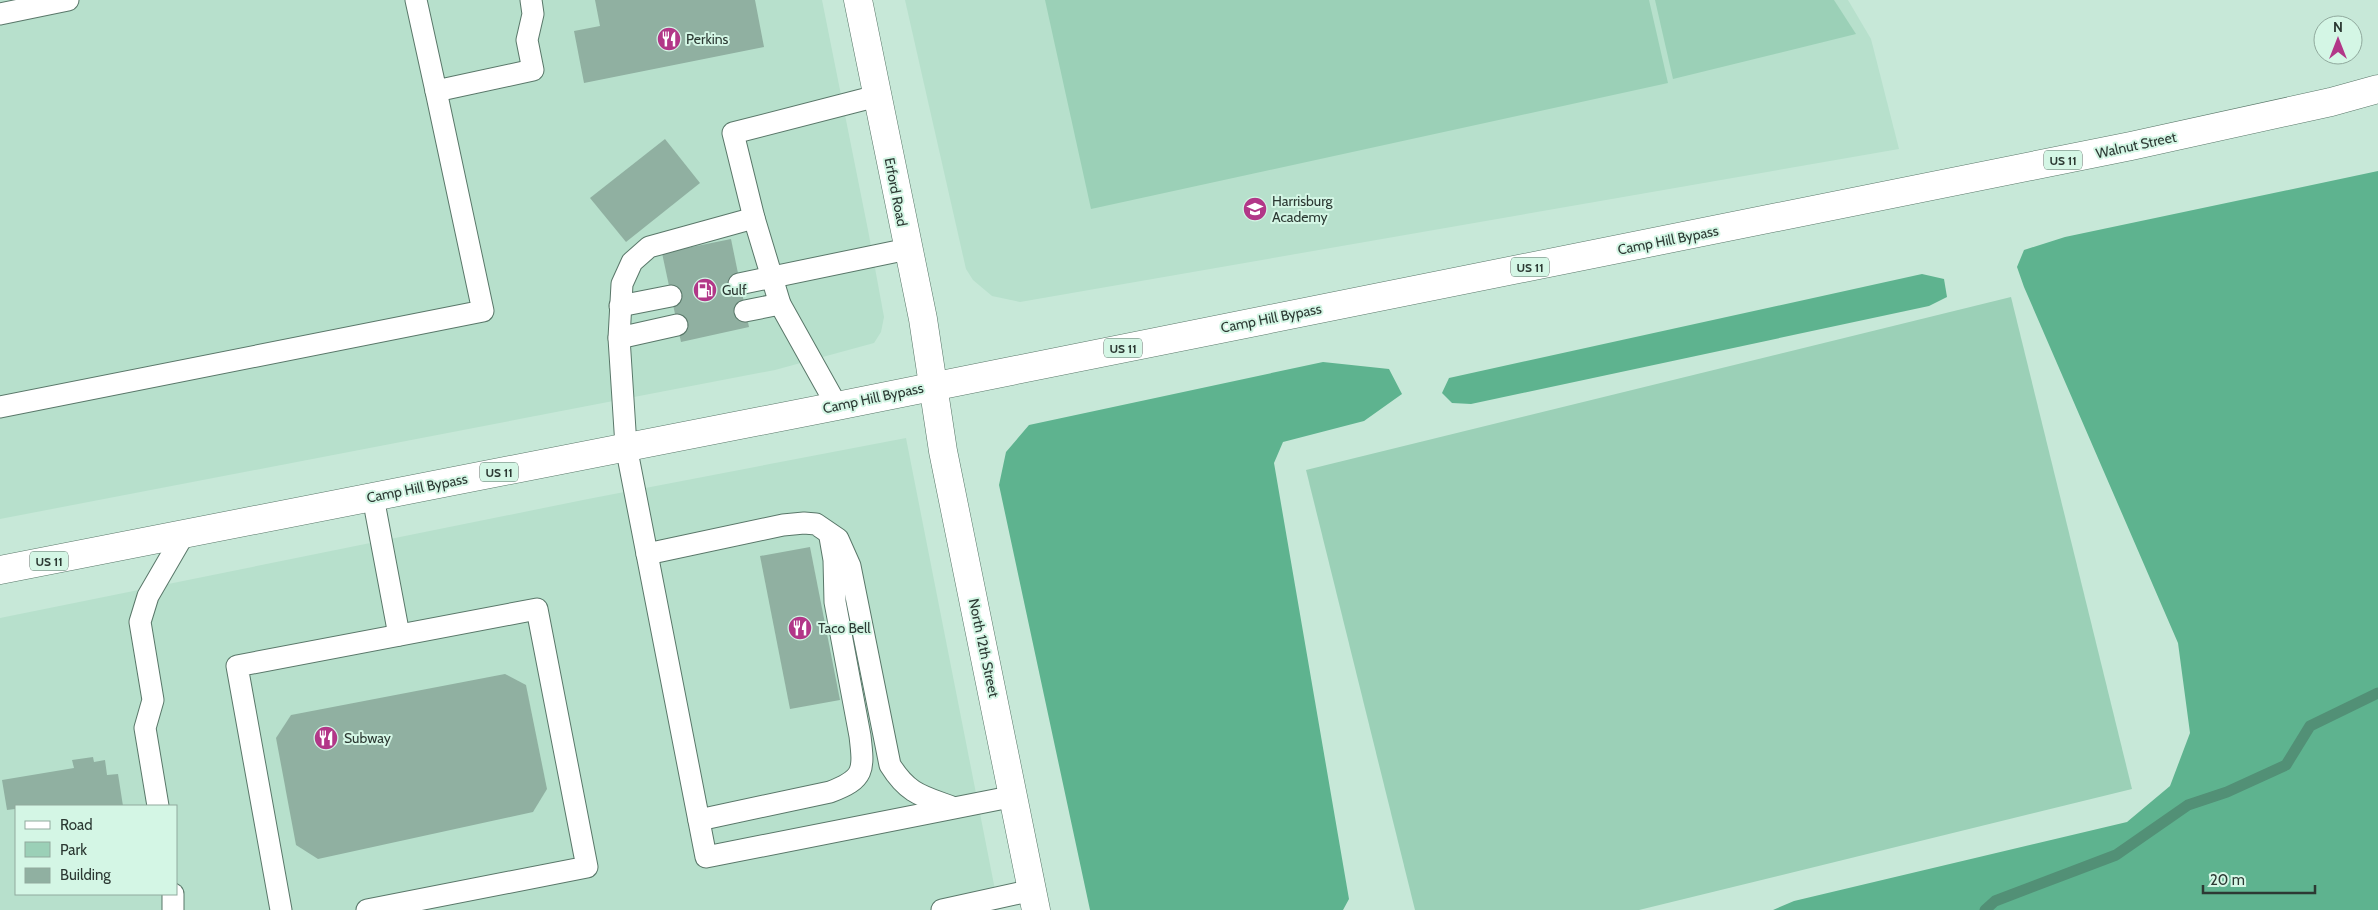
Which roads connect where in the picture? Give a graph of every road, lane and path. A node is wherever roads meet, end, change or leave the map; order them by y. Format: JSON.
{"nodes":[{"id":1,"x":68,"y":0,"type":"edge"},
{"id":2,"x":416,"y":0,"type":"edge"},
{"id":3,"x":531,"y":0,"type":"edge"},
{"id":4,"x":858,"y":0,"type":"edge"},
{"id":5,"x":0,"y":14,"type":"edge"},
{"id":6,"x":2378,"y":89,"type":"edge"},
{"id":7,"x":436,"y":91,"type":"junction"},
{"id":8,"x":877,"y":96,"type":"junction"},
{"id":9,"x":754,"y":218,"type":"junction"},
{"id":10,"x":1747,"y":224,"type":"joint"},
{"id":11,"x":908,"y":249,"type":"junction"},
{"id":12,"x":772,"y":277,"type":"junction"},
{"id":13,"x":739,"y":284,"type":"dead end"},
{"id":14,"x":671,"y":296,"type":"dead end"},
{"id":15,"x":780,"y":304,"type":"junction"},
{"id":16,"x":620,"y":306,"type":"junction"},
{"id":17,"x":745,"y":310,"type":"dead end"},
{"id":18,"x":677,"y":325,"type":"dead end"},
{"id":19,"x":619,"y":338,"type":"junction"},
{"id":20,"x":934,"y":385,"type":"junction"},
{"id":21,"x":837,"y":406,"type":"junction"},
{"id":22,"x":0,"y":407,"type":"edge"},
{"id":23,"x":626,"y":446,"type":"junction"},
{"id":24,"x":373,"y":497,"type":"junction"},
{"id":25,"x":827,"y":530,"type":"junction"},
{"id":26,"x":184,"y":534,"type":"junction"},
{"id":27,"x":647,"y":554,"type":"junction"},
{"id":28,"x":0,"y":570,"type":"edge"},
{"id":29,"x":399,"y":635,"type":"junction"},
{"id":30,"x":1015,"y":796,"type":"junction"},
{"id":31,"x":158,"y":805,"type":"edge"},
{"id":32,"x":952,"y":807,"type":"junction"},
{"id":33,"x":699,"y":820,"type":"junction"},
{"id":34,"x":173,"y":895,"type":"edge"},
{"id":35,"x":1035,"y":900,"type":"edge"},
{"id":36,"x":173,"y":910,"type":"edge"},
{"id":37,"x":281,"y":910,"type":"edge"},
{"id":38,"x":367,"y":910,"type":"edge"},
{"id":39,"x":942,"y":910,"type":"edge"}],
"edges":[{"from":1,"to":5,"type":"lane"},
{"from":2,"to":7,"type":"lane"},
{"from":3,"to":7,"type":"lane"},
{"from":4,"to":8,"type":"main road","name":"Erford Road"},
{"from":6,"to":10,"type":"main road","name":"Walnut Street","number":"US 11"},
{"from":7,"to":22,"type":"lane"},
{"from":8,"to":9,"type":"lane"},
{"from":8,"to":11,"type":"main road","name":"Erford Road"},
{"from":9,"to":12,"type":"lane"},
{"from":9,"to":16,"type":"lane"},
{"from":10,"to":20,"type":"main road","name":"Camp Hill Bypass","number":"US 11"},
{"from":11,"to":12,"type":"lane"},
{"from":11,"to":20,"type":"main road","name":"Erford Road"},
{"from":12,"to":13,"type":"lane"},
{"from":12,"to":15,"type":"lane"},
{"from":14,"to":16,"type":"lane"},
{"from":15,"to":17,"type":"lane"},
{"from":15,"to":21,"type":"lane"},
{"from":16,"to":19,"type":"lane"},
{"from":18,"to":19,"type":"lane"},
{"from":19,"to":23,"type":"lane"},
{"from":20,"to":21,"type":"main road","name":"Camp Hill Bypass","number":"US 11"},
{"from":20,"to":30,"type":"main road","name":"North 12th Street"},
{"from":21,"to":23,"type":"main road","name":"Camp Hill Bypass","number":"US 11"},
{"from":23,"to":24,"type":"main road","name":"Camp Hill Bypass","number":"US 11"},
{"from":23,"to":27,"type":"lane"},
{"from":24,"to":26,"type":"main road","name":"Camp Hill Bypass","number":"US 11"},
{"from":24,"to":29,"type":"lane"},
{"from":25,"to":27,"type":"lane"},
{"from":25,"to":32,"type":"lane"},
{"from":25,"to":33,"type":"lane"},
{"from":26,"to":28,"type":"main road","name":"Camp Hill Bypass","number":"US 11"},
{"from":26,"to":31,"type":"lane"},
{"from":27,"to":33,"type":"lane"},
{"from":29,"to":37,"type":"lane"},
{"from":29,"to":38,"type":"lane"},
{"from":30,"to":32,"type":"lane"},
{"from":30,"to":35,"type":"main road","name":"North 12th Street"},
{"from":32,"to":33,"type":"lane"},
{"from":34,"to":36,"type":"lane"},
{"from":35,"to":39,"type":"lane"}]}
